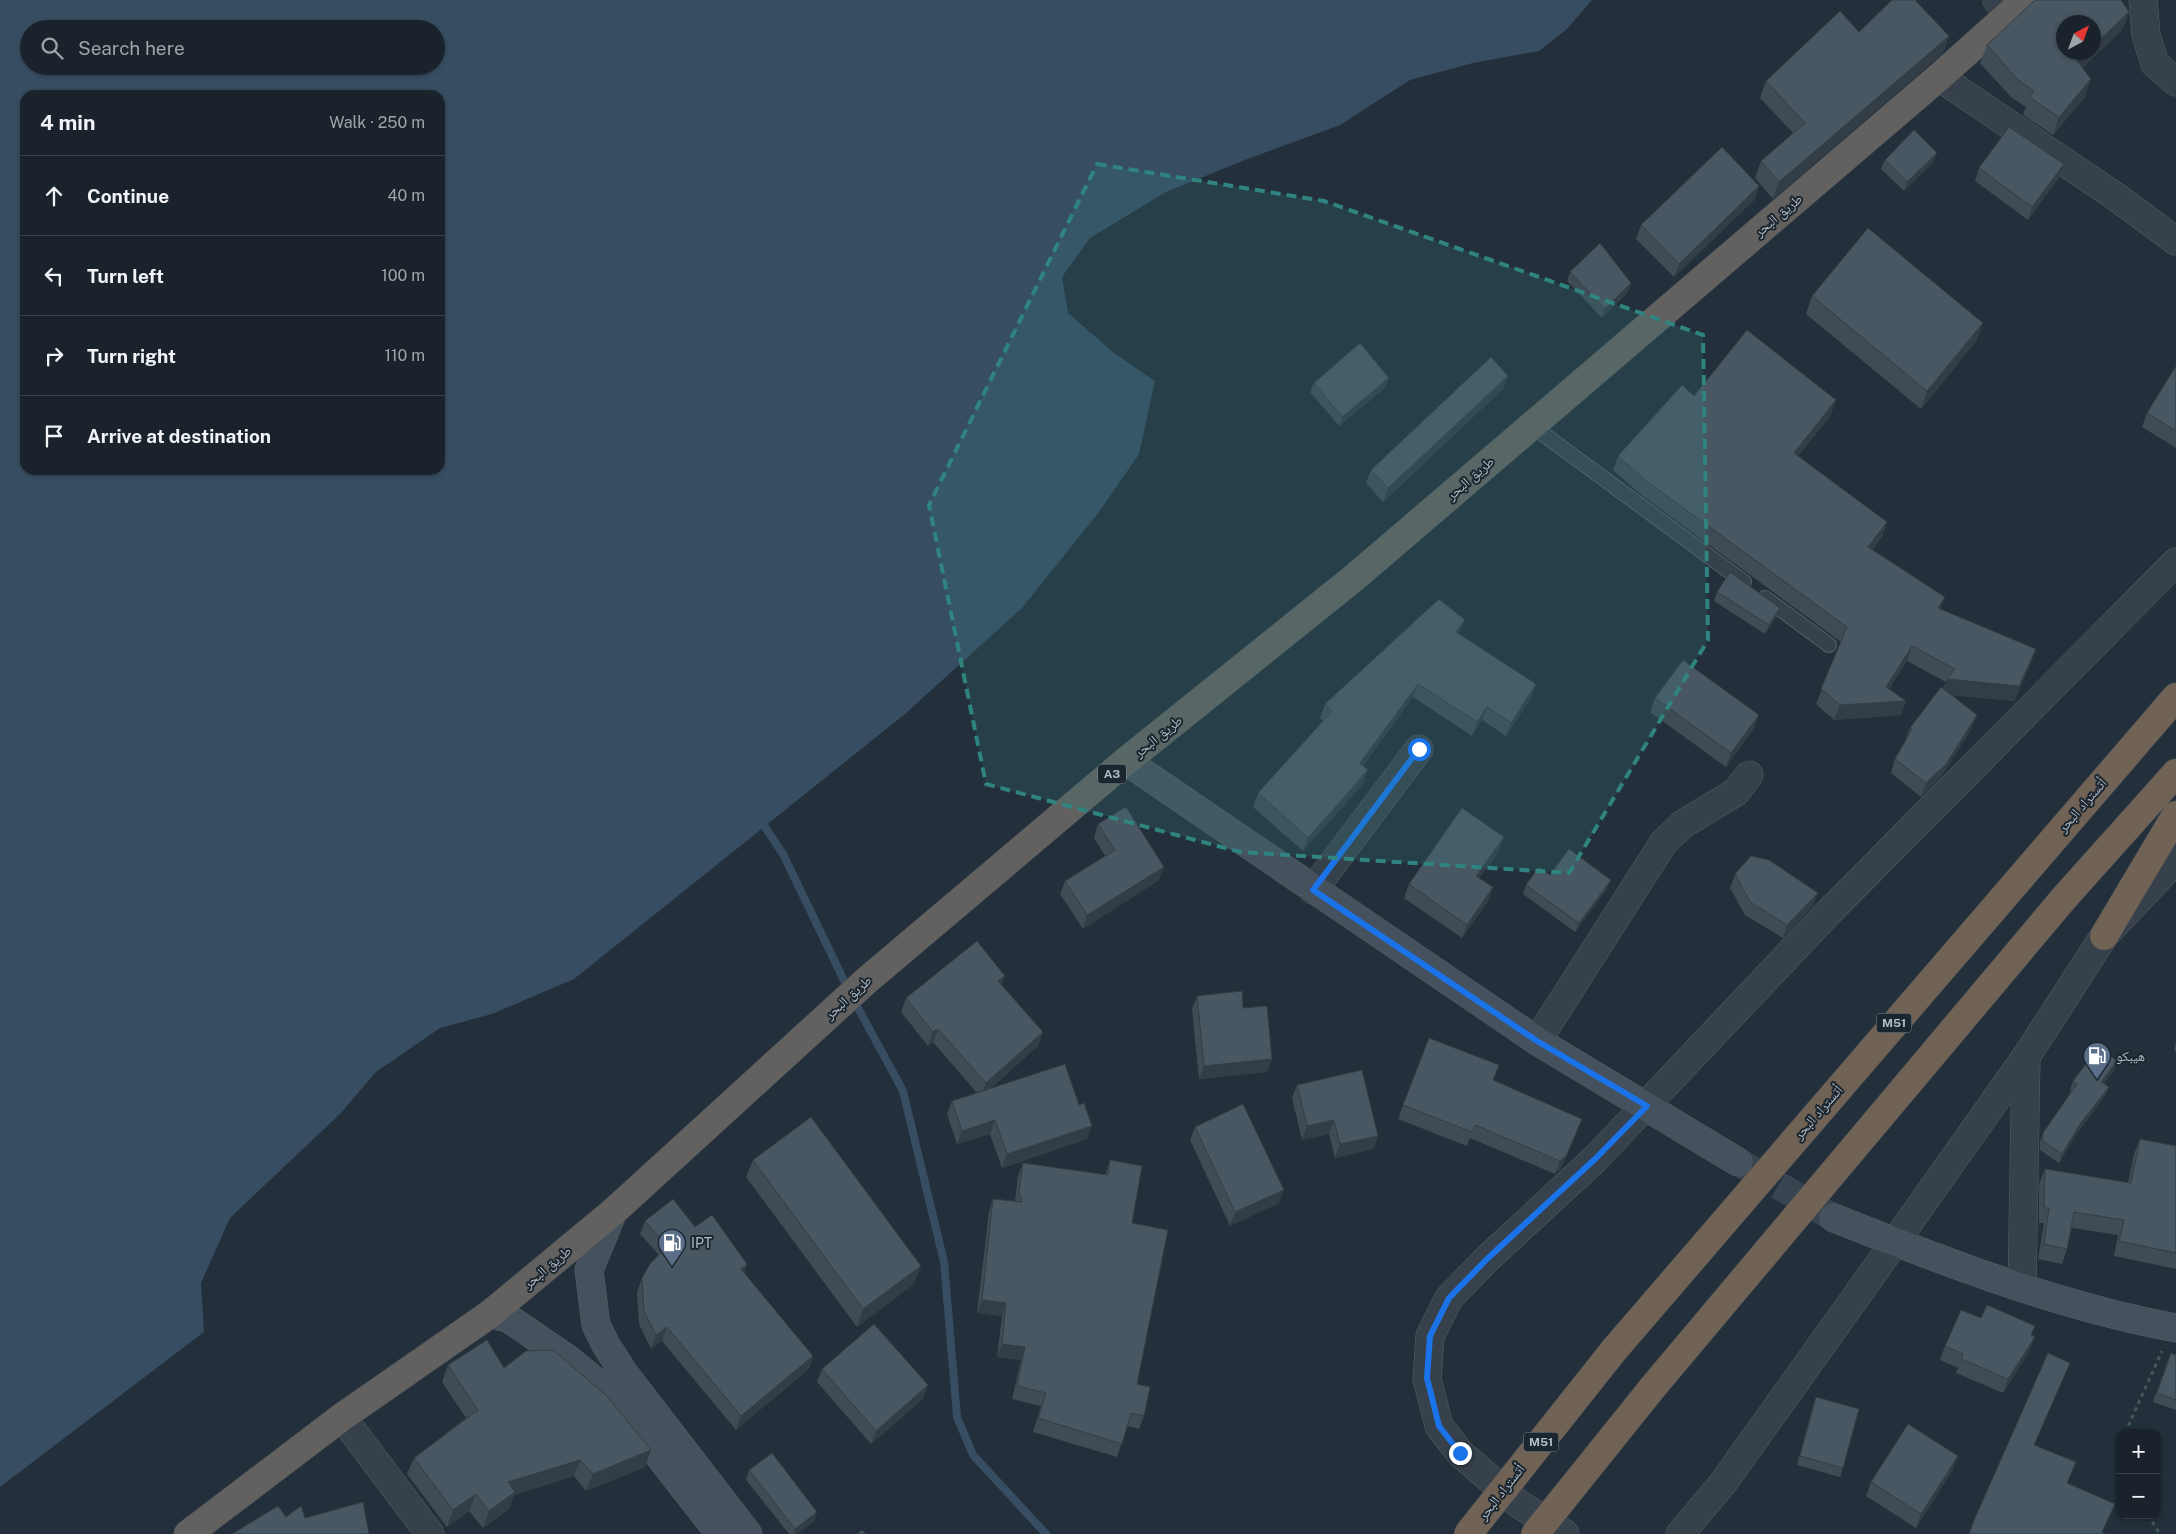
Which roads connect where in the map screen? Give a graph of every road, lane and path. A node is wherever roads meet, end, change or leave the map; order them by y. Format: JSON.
{"nodes":[{"id":1,"x":2143,"y":0,"type":"edge"},
{"id":2,"x":2011,"y":4,"type":"edge"},
{"id":3,"x":1940,"y":77,"type":"junction"},
{"id":4,"x":2176,"y":82,"type":"edge"},
{"id":5,"x":2176,"y":241,"type":"edge"},
{"id":6,"x":1532,"y":425,"type":"junction"},
{"id":7,"x":2176,"y":562,"type":"edge"},
{"id":8,"x":1829,"y":646,"type":"dead end"},
{"id":9,"x":2176,"y":698,"type":"edge"},
{"id":10,"x":1419,"y":749,"type":"dead end"},
{"id":11,"x":1126,"y":762,"type":"junction"},
{"id":12,"x":2176,"y":773,"type":"edge"},
{"id":13,"x":1749,"y":776,"type":"dead end"},
{"id":14,"x":2176,"y":815,"type":"edge"},
{"id":15,"x":2176,"y":860,"type":"edge"},
{"id":16,"x":1313,"y":890,"type":"junction"},
{"id":17,"x":2104,"y":936,"type":"junction"},
{"id":18,"x":1537,"y":1041,"type":"junction"},
{"id":19,"x":2026,"y":1057,"type":"junction"},
{"id":20,"x":1647,"y":1106,"type":"junction"},
{"id":21,"x":1738,"y":1162,"type":"tunnel mouth"},
{"id":22,"x":613,"y":1212,"type":"junction"},
{"id":23,"x":1834,"y":1218,"type":"tunnel mouth"},
{"id":24,"x":1896,"y":1242,"type":"junction"},
{"id":25,"x":2022,"y":1288,"type":"junction"},
{"id":26,"x":490,"y":1314,"type":"junction"},
{"id":27,"x":2173,"y":1327,"type":"edge"},
{"id":28,"x":342,"y":1417,"type":"junction"},
{"id":29,"x":2127,"y":1429,"type":"edge"},
{"id":30,"x":2151,"y":1519,"type":"edge"},
{"id":31,"x":188,"y":1534,"type":"edge"},
{"id":32,"x":430,"y":1534,"type":"edge"},
{"id":33,"x":720,"y":1534,"type":"edge"},
{"id":34,"x":748,"y":1534,"type":"edge"},
{"id":35,"x":1468,"y":1534,"type":"edge"},
{"id":36,"x":1535,"y":1534,"type":"edge"},
{"id":37,"x":1565,"y":1534,"type":"edge"},
{"id":38,"x":1680,"y":1534,"type":"edge"},
{"id":39,"x":2160,"y":1534,"type":"edge"}],
"edges":[{"from":1,"to":4,"type":"street"},
{"from":2,"to":3,"type":"highway","name":"طريق البحر","number":"A3"},
{"from":3,"to":5,"type":"street"},
{"from":3,"to":6,"type":"highway","name":"طريق البحر","number":"A3"},
{"from":6,"to":8,"type":"lane"},
{"from":6,"to":11,"type":"highway","name":"طريق البحر","number":"A3"},
{"from":7,"to":20,"type":"street"},
{"from":9,"to":35,"type":"highway","name":"أتستراد البحر","number":"M51","bridge":true},
{"from":10,"to":16,"type":"street"},
{"from":11,"to":16,"type":"main road"},
{"from":11,"to":22,"type":"highway","name":"طريق البحر","number":"A3"},
{"from":12,"to":36,"type":"highway","bridge":true},
{"from":13,"to":18,"type":"street"},
{"from":14,"to":17,"type":"highway"},
{"from":15,"to":17,"type":"street"},
{"from":16,"to":18,"type":"main road"},
{"from":17,"to":19,"type":"street"},
{"from":18,"to":20,"type":"main road"},
{"from":19,"to":24,"type":"street"},
{"from":19,"to":25,"type":"street"},
{"from":20,"to":21,"type":"main road"},
{"from":20,"to":37,"type":"street"},
{"from":22,"to":26,"type":"highway","name":"طريق البحر","number":"A3"},
{"from":22,"to":34,"type":"main road"},
{"from":23,"to":24,"type":"main road"},
{"from":24,"to":25,"type":"main road"},
{"from":24,"to":38,"type":"street"},
{"from":25,"to":27,"type":"main road"},
{"from":26,"to":28,"type":"highway","name":"طريق البحر","number":"A3"},
{"from":26,"to":33,"type":"main road"},
{"from":27,"to":29,"type":"path"},
{"from":28,"to":31,"type":"highway","name":"طريق البحر","number":"A3"},
{"from":28,"to":32,"type":"street"},
{"from":30,"to":39,"type":"path"}]}
